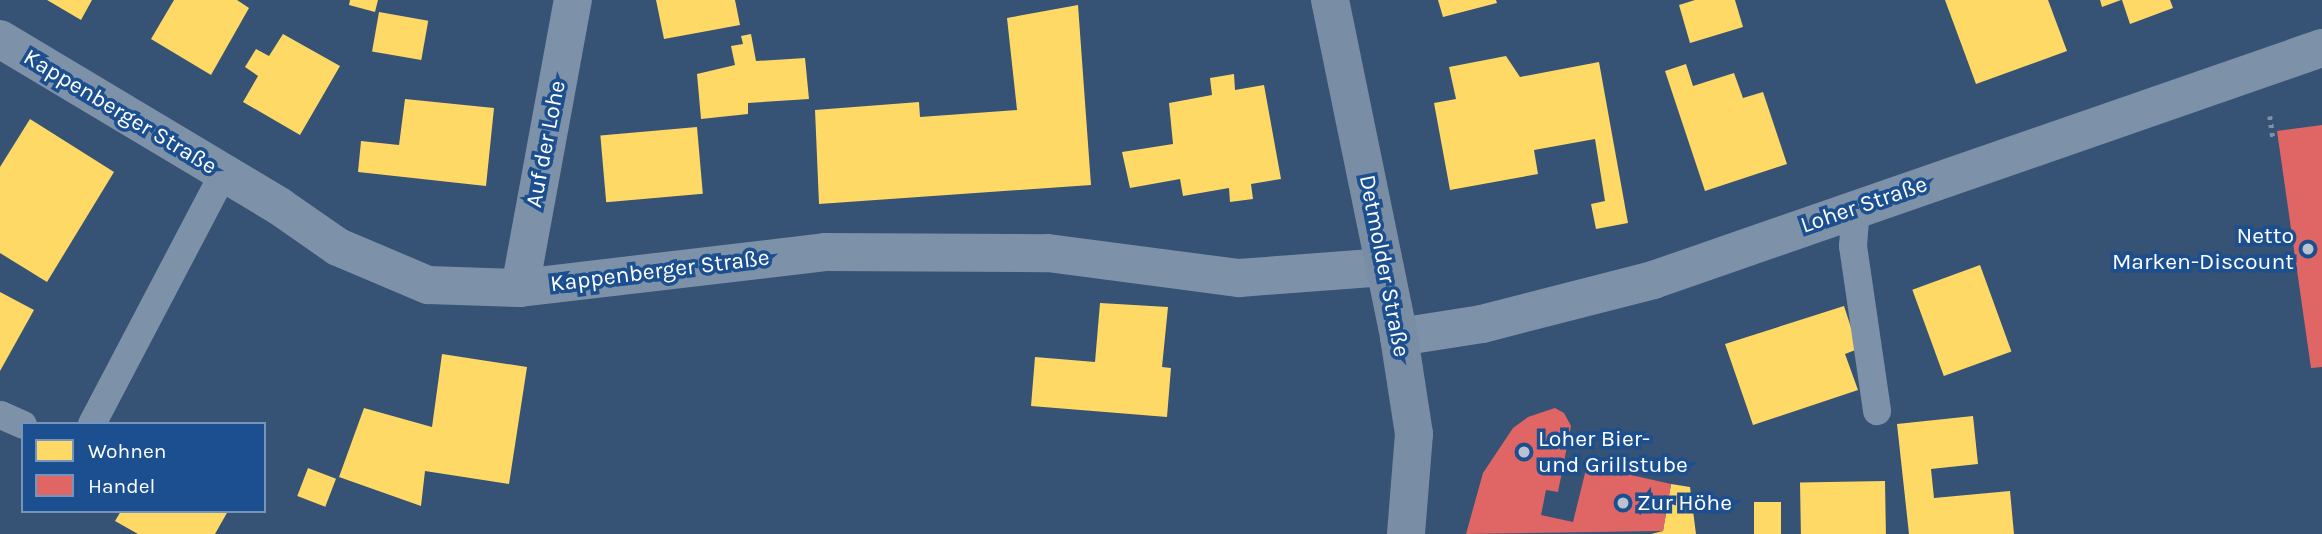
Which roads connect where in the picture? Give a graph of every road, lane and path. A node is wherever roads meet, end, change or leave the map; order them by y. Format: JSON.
{"nodes":[{"id":1,"x":573,"y":0,"type":"edge"},
{"id":2,"x":1330,"y":0,"type":"edge"},
{"id":3,"x":0,"y":39,"type":"edge"},
{"id":4,"x":2322,"y":48,"type":"edge"},
{"id":5,"x":223,"y":174,"type":"junction"},
{"id":6,"x":1857,"y":206,"type":"junction"},
{"id":7,"x":1385,"y":267,"type":"junction"},
{"id":8,"x":520,"y":288,"type":"junction"},
{"id":9,"x":1399,"y":337,"type":"junction"},
{"id":10,"x":1877,"y":411,"type":"dead end"},
{"id":11,"x":1,"y":415,"type":"edge"},
{"id":12,"x":93,"y":422,"type":"edge"},
{"id":13,"x":21,"y":424,"type":"edge"},
{"id":14,"x":1406,"y":534,"type":"edge"}],
"edges":[{"from":1,"to":8,"type":"street","name":"Auf der Lohe"},
{"from":2,"to":7,"type":"main road","name":"Detmolder Straße"},
{"from":3,"to":5,"type":"street","name":"Kappenberger Straße"},
{"from":4,"to":6,"type":"street","name":"Loher Straße"},
{"from":5,"to":8,"type":"street","name":"Kappenberger Straße"},
{"from":5,"to":12,"type":"lane"},
{"from":6,"to":9,"type":"street","name":"Loher Straße"},
{"from":6,"to":10,"type":"lane"},
{"from":7,"to":8,"type":"street","name":"Kappenberger Straße"},
{"from":7,"to":9,"type":"main road","name":"Detmolder Straße"},
{"from":9,"to":14,"type":"main road","name":"Detmolder Straße"},
{"from":11,"to":13,"type":"lane"}]}
